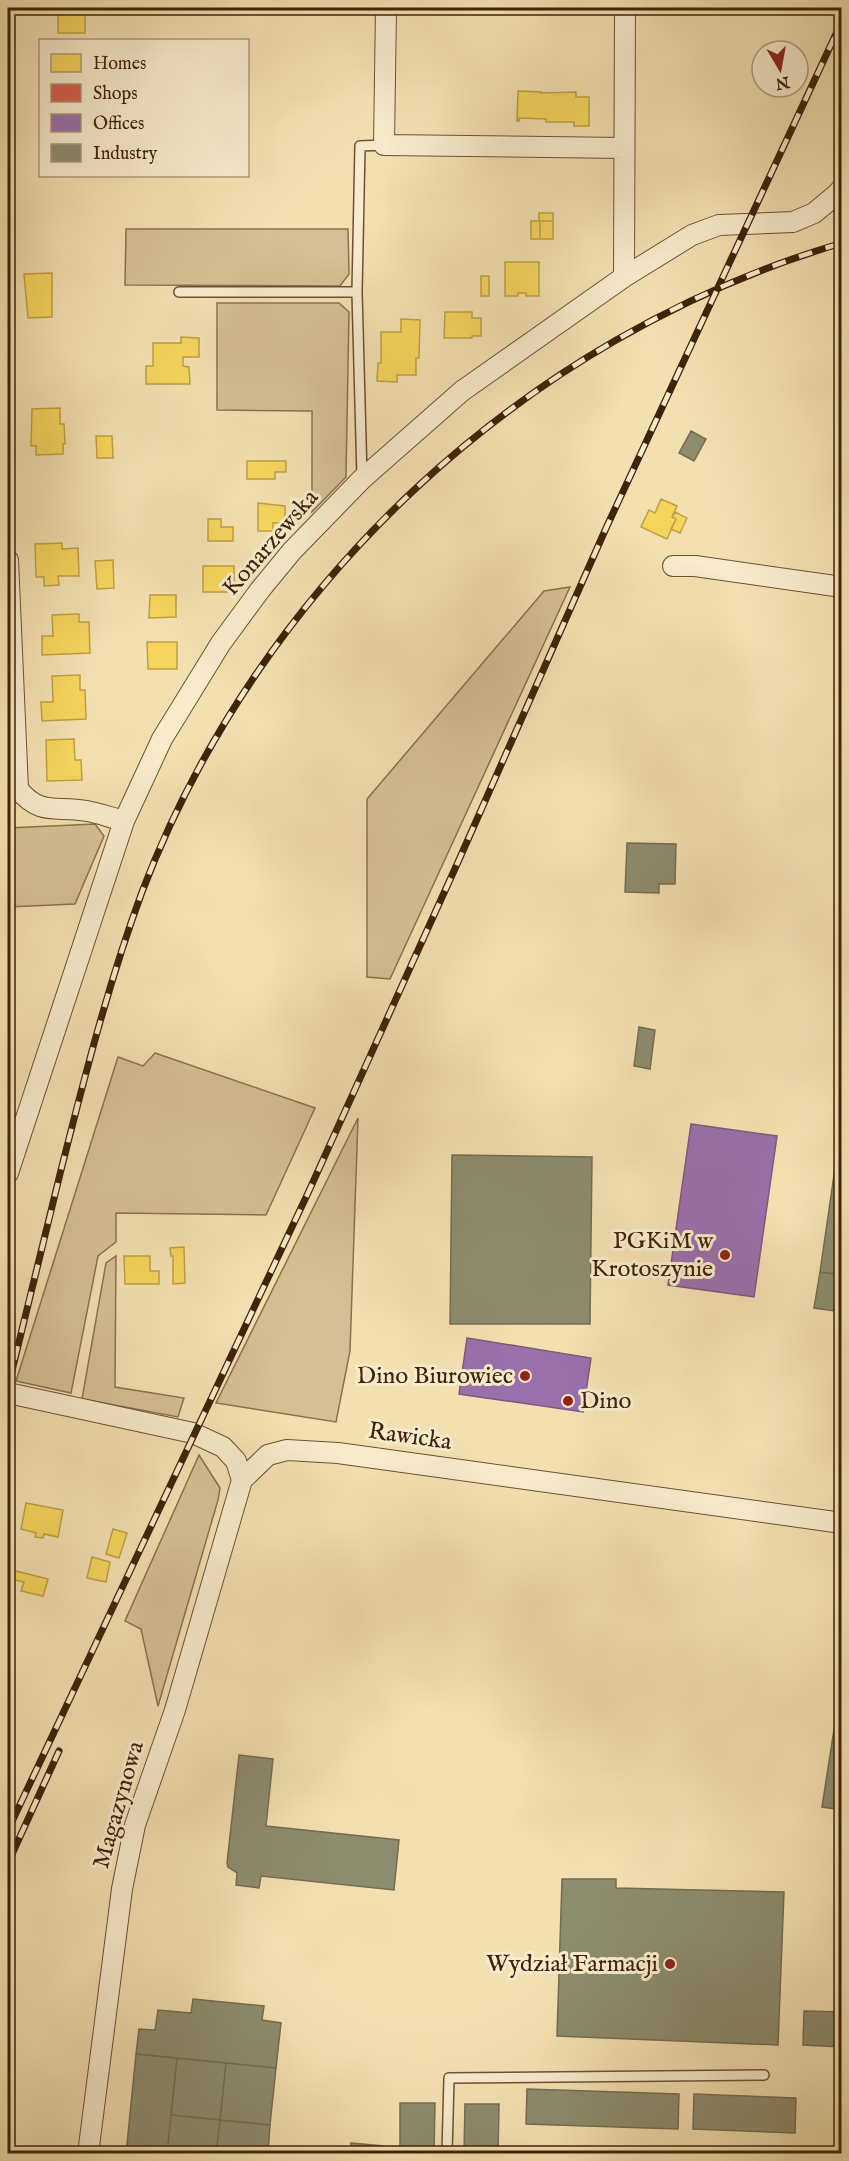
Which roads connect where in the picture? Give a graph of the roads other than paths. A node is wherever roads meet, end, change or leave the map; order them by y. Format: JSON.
{"nodes":[{"id":1,"x":386,"y":8,"type":"edge"},
{"id":2,"x":624,"y":8,"type":"edge"},
{"id":3,"x":384,"y":145,"type":"junction"},
{"id":4,"x":624,"y":148,"type":"junction"},
{"id":5,"x":842,"y":188,"type":"edge"},
{"id":6,"x":624,"y":277,"type":"junction"},
{"id":7,"x":178,"y":292,"type":"dead end"},
{"id":8,"x":357,"y":292,"type":"junction"},
{"id":9,"x":362,"y":479,"type":"junction"},
{"id":10,"x":8,"y":560,"type":"edge"},
{"id":11,"x":673,"y":566,"type":"dead end"},
{"id":12,"x":842,"y":587,"type":"edge"},
{"id":13,"x":15,"y":796,"type":"edge"},
{"id":14,"x":124,"y":821,"type":"junction"},
{"id":15,"x":8,"y":1173,"type":"edge"},
{"id":16,"x":8,"y":1393,"type":"edge"},
{"id":17,"x":242,"y":1480,"type":"junction"},
{"id":18,"x":842,"y":1523,"type":"edge"},
{"id":19,"x":764,"y":2076,"type":"dead end"},
{"id":20,"x":88,"y":2154,"type":"edge"},
{"id":21,"x":447,"y":2154,"type":"edge"}],
"edges":[{"from":1,"to":3,"type":"street"},
{"from":2,"to":4,"type":"street"},
{"from":3,"to":4,"type":"street"},
{"from":3,"to":8,"type":"lane"},
{"from":4,"to":6,"type":"street"},
{"from":5,"to":6,"type":"street","name":"Konarzewska"},
{"from":6,"to":9,"type":"street","name":"Konarzewska"},
{"from":7,"to":8,"type":"lane"},
{"from":8,"to":9,"type":"lane"},
{"from":9,"to":14,"type":"street","name":"Konarzewska"},
{"from":10,"to":13,"type":"street"},
{"from":11,"to":12,"type":"street"},
{"from":13,"to":14,"type":"street"},
{"from":14,"to":15,"type":"street","name":"Konarzewska"},
{"from":16,"to":17,"type":"street"},
{"from":17,"to":18,"type":"street","name":"Rawicka"},
{"from":17,"to":20,"type":"street","name":"Magazynowa"},
{"from":19,"to":21,"type":"lane"}]}
